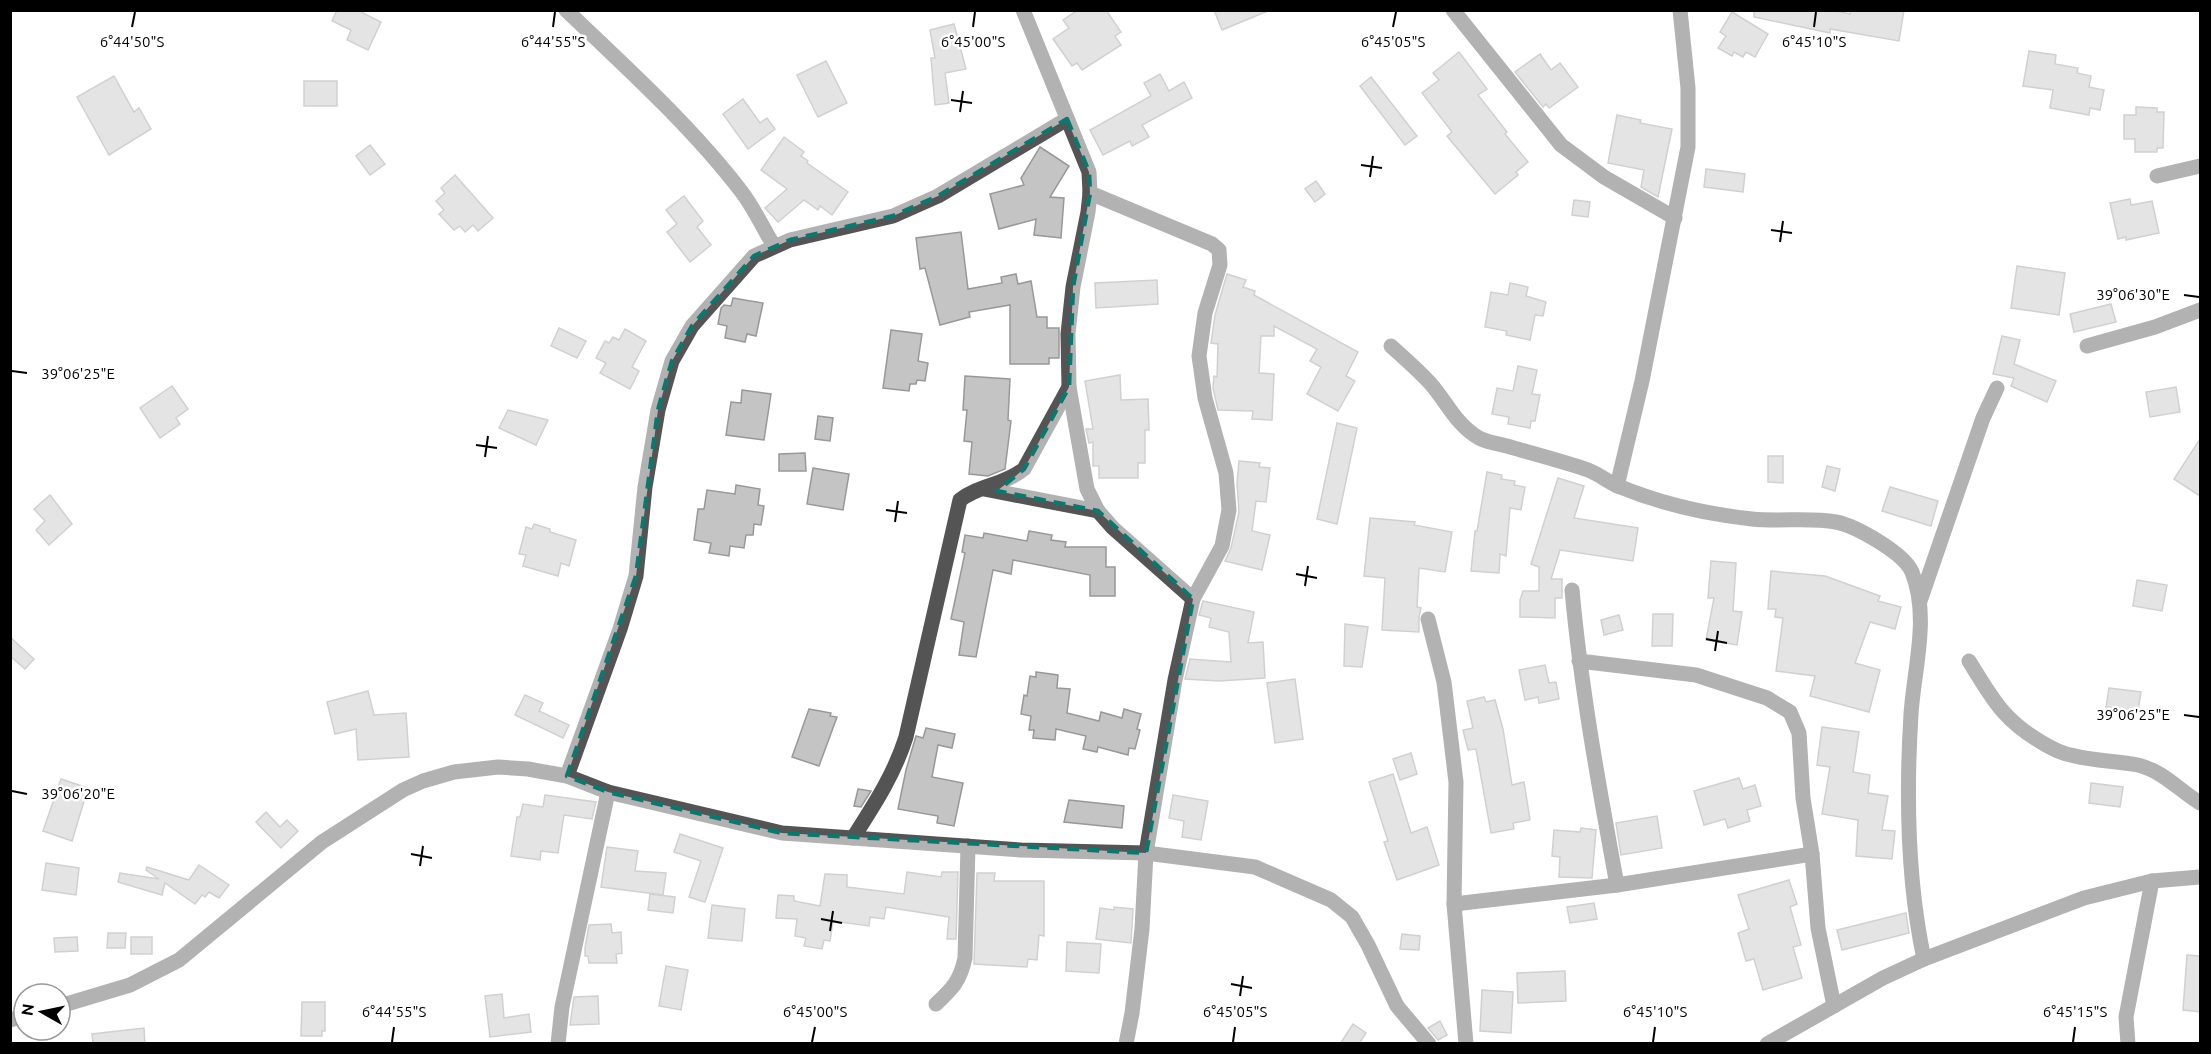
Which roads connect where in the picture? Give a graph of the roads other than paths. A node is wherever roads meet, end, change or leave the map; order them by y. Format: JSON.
{"nodes":[{"id":1,"x":566,"y":10,"type":"edge"},
{"id":2,"x":1023,"y":10,"type":"edge"},
{"id":3,"x":1453,"y":10,"type":"edge"},
{"id":4,"x":1680,"y":10,"type":"edge"},
{"id":5,"x":1067,"y":119,"type":"junction"},
{"id":6,"x":2200,"y":166,"type":"edge"},
{"id":7,"x":2157,"y":176,"type":"dead end"},
{"id":8,"x":1090,"y":194,"type":"junction"},
{"id":9,"x":1675,"y":218,"type":"junction"},
{"id":10,"x":774,"y":246,"type":"junction"},
{"id":11,"x":2200,"y":310,"type":"edge"},
{"id":12,"x":1391,"y":346,"type":"dead end"},
{"id":13,"x":2087,"y":346,"type":"dead end"},
{"id":14,"x":1069,"y":387,"type":"junction"},
{"id":15,"x":1997,"y":388,"type":"dead end"},
{"id":16,"x":1617,"y":486,"type":"junction"},
{"id":17,"x":984,"y":489,"type":"junction"},
{"id":18,"x":1098,"y":512,"type":"junction"},
{"id":19,"x":1572,"y":590,"type":"dead end"},
{"id":20,"x":1193,"y":599,"type":"junction"},
{"id":21,"x":1920,"y":601,"type":"junction"},
{"id":22,"x":1428,"y":619,"type":"dead end"},
{"id":23,"x":1579,"y":661,"type":"junction"},
{"id":24,"x":1970,"y":661,"type":"dead end"},
{"id":25,"x":567,"y":776,"type":"junction"},
{"id":26,"x":608,"y":792,"type":"junction"},
{"id":27,"x":2200,"y":803,"type":"edge"},
{"id":28,"x":853,"y":838,"type":"junction"},
{"id":29,"x":968,"y":846,"type":"junction"},
{"id":30,"x":1146,"y":853,"type":"junction"},
{"id":31,"x":1812,"y":854,"type":"junction"},
{"id":32,"x":2200,"y":877,"type":"edge"},
{"id":33,"x":2152,"y":881,"type":"junction"},
{"id":34,"x":1617,"y":885,"type":"junction"},
{"id":35,"x":1454,"y":904,"type":"junction"},
{"id":36,"x":1924,"y":959,"type":"junction"},
{"id":37,"x":72,"y":1002,"type":"edge"},
{"id":38,"x":936,"y":1004,"type":"dead end"},
{"id":39,"x":1833,"y":1006,"type":"junction"},
{"id":40,"x":558,"y":1044,"type":"edge"},
{"id":41,"x":1126,"y":1044,"type":"edge"},
{"id":42,"x":1429,"y":1044,"type":"edge"},
{"id":43,"x":1466,"y":1044,"type":"edge"},
{"id":44,"x":1767,"y":1044,"type":"edge"},
{"id":45,"x":2128,"y":1044,"type":"edge"}],
"edges":[{"from":1,"to":10,"type":"street"},
{"from":2,"to":5,"type":"street"},
{"from":3,"to":9,"type":"street"},
{"from":4,"to":9,"type":"street"},
{"from":5,"to":8,"type":"street"},
{"from":5,"to":10,"type":"street"},
{"from":6,"to":7,"type":"street"},
{"from":8,"to":14,"type":"street"},
{"from":8,"to":20,"type":"street"},
{"from":9,"to":16,"type":"street"},
{"from":10,"to":25,"type":"street"},
{"from":11,"to":13,"type":"street"},
{"from":12,"to":16,"type":"street"},
{"from":14,"to":17,"type":"street"},
{"from":14,"to":18,"type":"street"},
{"from":15,"to":21,"type":"street"},
{"from":16,"to":21,"type":"street"},
{"from":17,"to":18,"type":"street"},
{"from":17,"to":28,"type":"street"},
{"from":18,"to":20,"type":"street"},
{"from":19,"to":23,"type":"street"},
{"from":20,"to":30,"type":"street"},
{"from":21,"to":36,"type":"street"},
{"from":22,"to":35,"type":"street"},
{"from":23,"to":31,"type":"street"},
{"from":23,"to":34,"type":"street"},
{"from":24,"to":27,"type":"street"},
{"from":25,"to":26,"type":"street"},
{"from":25,"to":37,"type":"street"},
{"from":26,"to":28,"type":"street"},
{"from":26,"to":40,"type":"street"},
{"from":28,"to":29,"type":"street"},
{"from":29,"to":30,"type":"street"},
{"from":29,"to":38,"type":"street"},
{"from":30,"to":41,"type":"street"},
{"from":30,"to":42,"type":"street"},
{"from":31,"to":34,"type":"street"},
{"from":31,"to":39,"type":"street"},
{"from":32,"to":33,"type":"street"},
{"from":33,"to":36,"type":"street"},
{"from":33,"to":45,"type":"street"},
{"from":34,"to":35,"type":"street"},
{"from":35,"to":43,"type":"street"},
{"from":36,"to":39,"type":"street"},
{"from":39,"to":44,"type":"street"}]}
